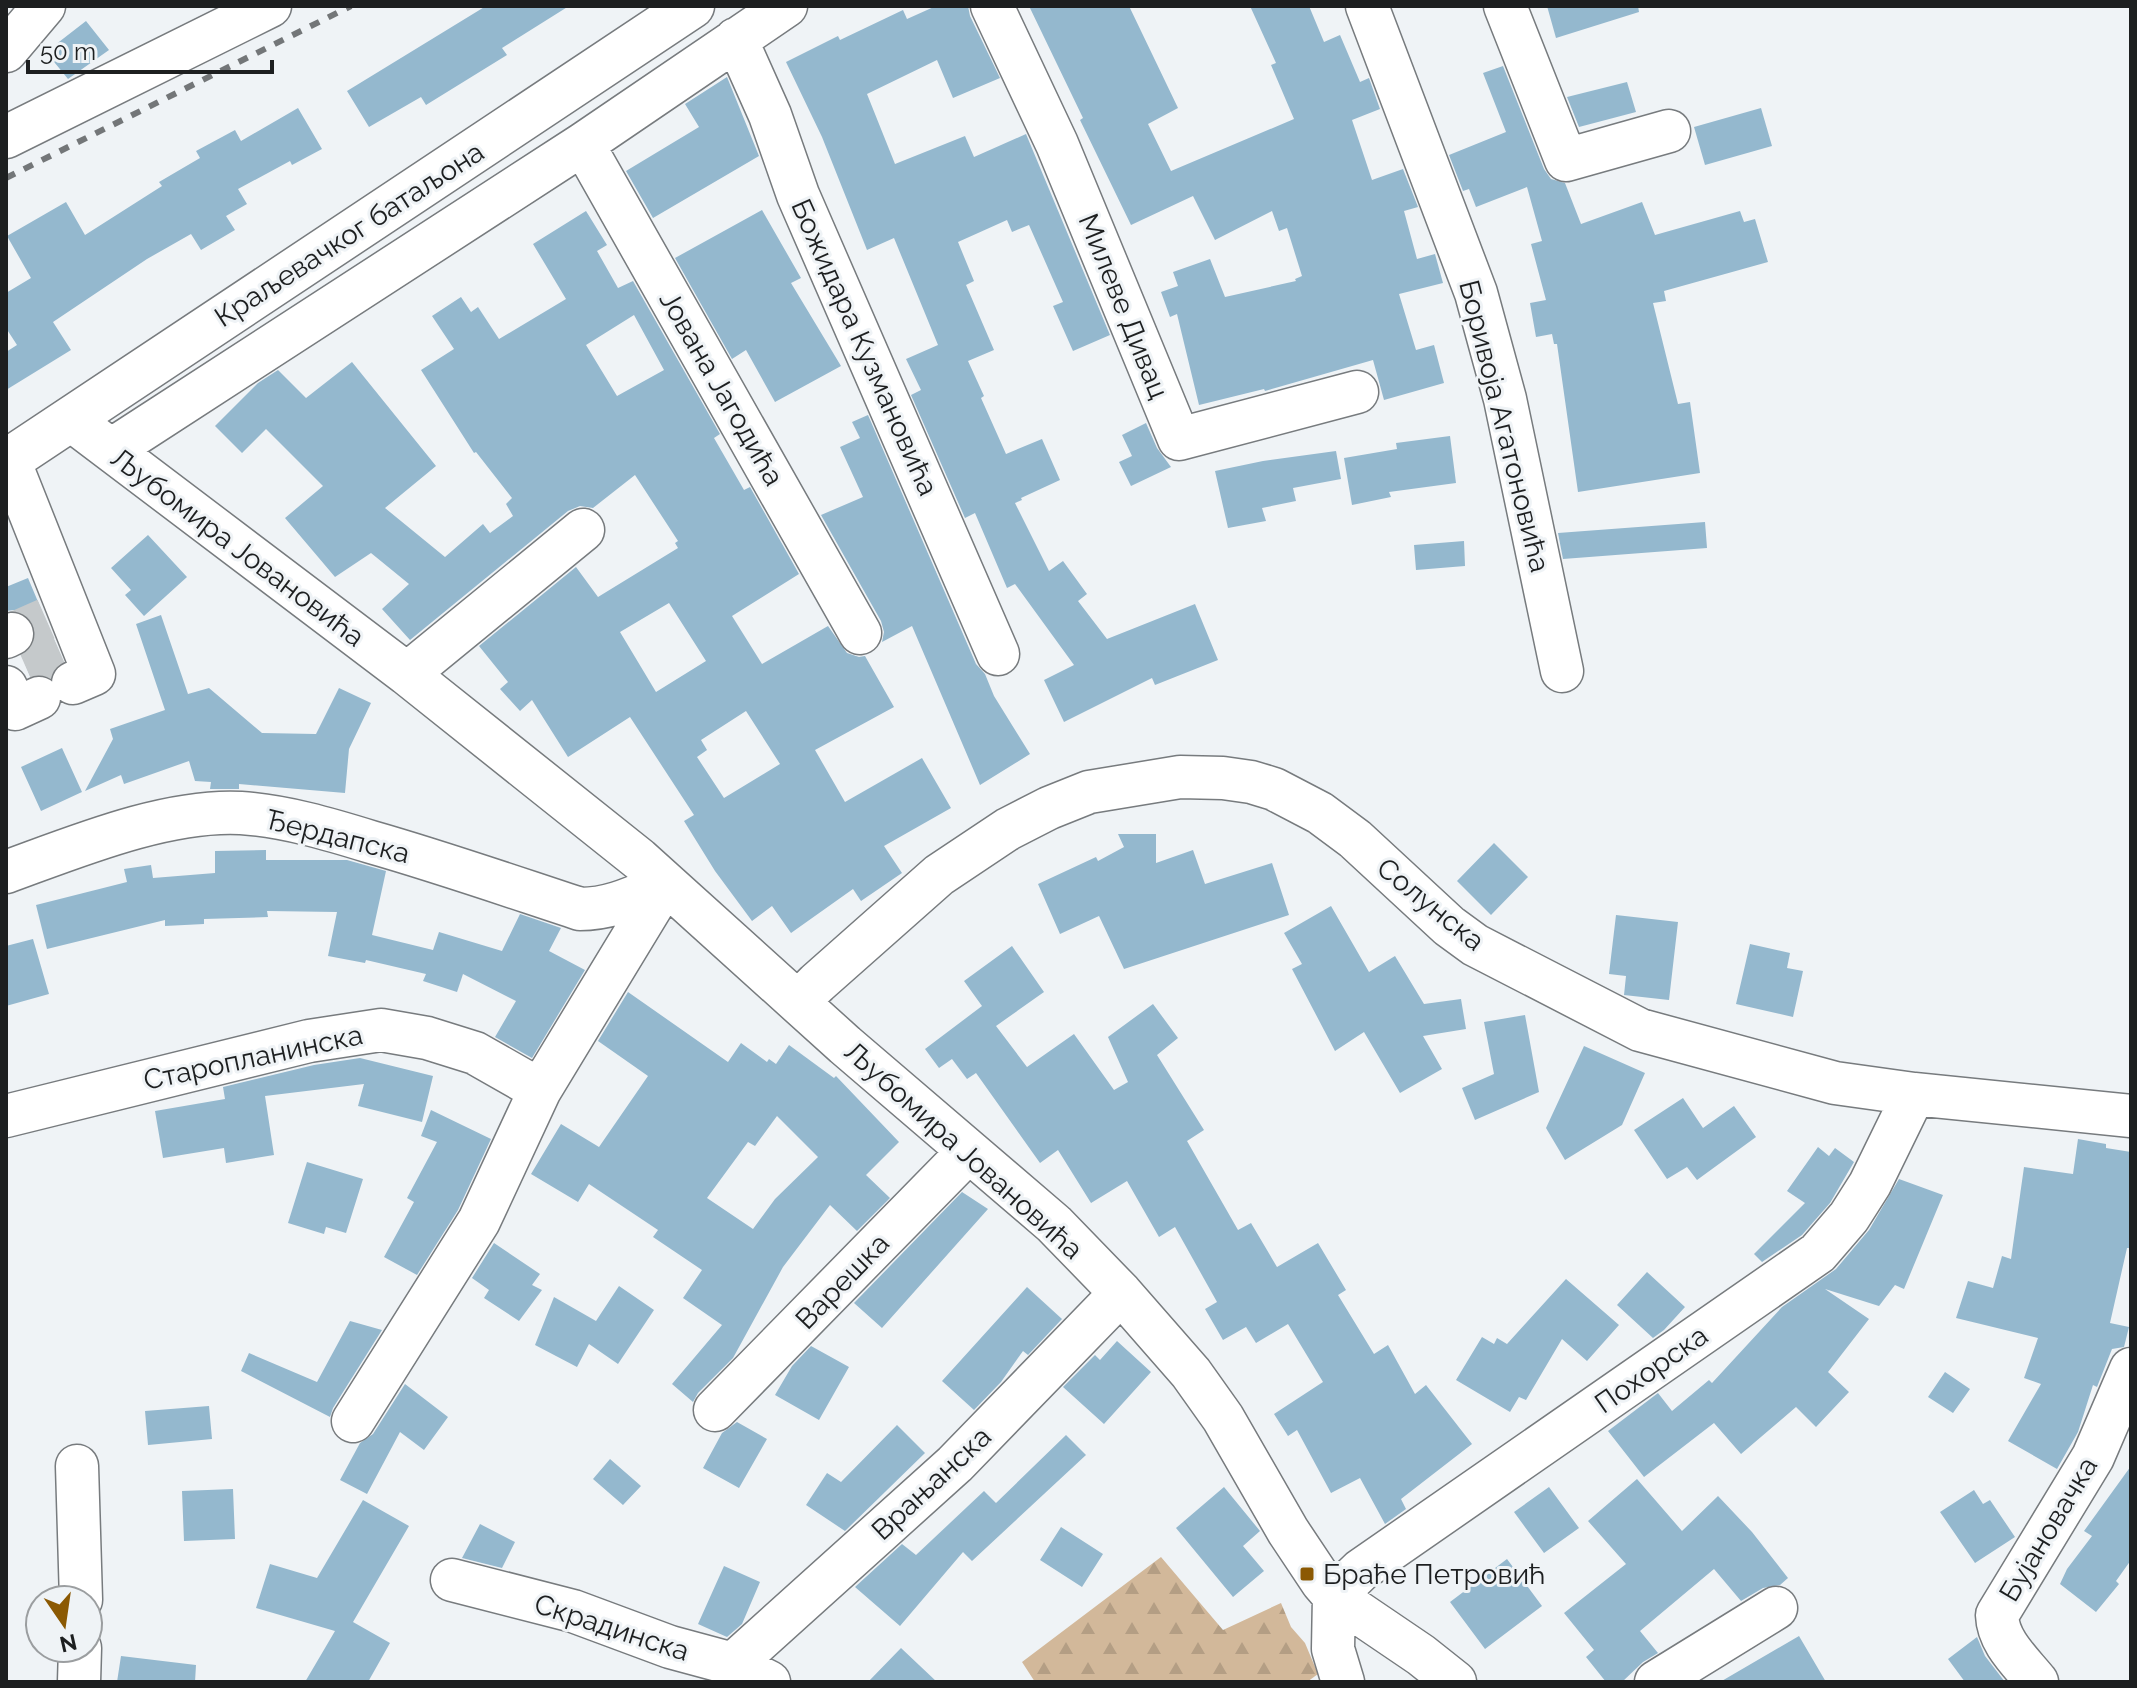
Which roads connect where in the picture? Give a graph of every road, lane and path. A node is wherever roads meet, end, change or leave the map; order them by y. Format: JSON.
{"nodes":[{"id":1,"x":44,"y":6,"type":"edge"},
{"id":2,"x":270,"y":6,"type":"edge"},
{"id":3,"x":692,"y":6,"type":"edge"},
{"id":4,"x":786,"y":6,"type":"edge"},
{"id":5,"x":992,"y":6,"type":"edge"},
{"id":6,"x":1367,"y":6,"type":"edge"},
{"id":7,"x":1505,"y":6,"type":"edge"},
{"id":8,"x":736,"y":39,"type":"junction"},
{"id":9,"x":6,"y":51,"type":"edge"},
{"id":10,"x":1669,"y":131,"type":"dead end"},
{"id":11,"x":6,"y":137,"type":"edge"},
{"id":12,"x":583,"y":144,"type":"junction"},
{"id":13,"x":1357,"y":392,"type":"dead end"},
{"id":14,"x":70,"y":419,"type":"junction"},
{"id":15,"x":111,"y":450,"type":"junction"},
{"id":16,"x":7,"y":461,"type":"edge"},
{"id":17,"x":583,"y":530,"type":"dead end"},
{"id":18,"x":860,"y":633,"type":"dead end"},
{"id":19,"x":40,"y":646,"type":"edge"},
{"id":20,"x":998,"y":654,"type":"dead end"},
{"id":21,"x":1562,"y":671,"type":"dead end"},
{"id":22,"x":407,"y":674,"type":"junction"},
{"id":23,"x":6,"y":872,"type":"edge"},
{"id":24,"x":665,"y":884,"type":"junction"},
{"id":25,"x":798,"y":1002,"type":"junction"},
{"id":26,"x":540,"y":1090,"type":"junction"},
{"id":27,"x":1914,"y":1094,"type":"junction"},
{"id":28,"x":6,"y":1116,"type":"edge"},
{"id":29,"x":2131,"y":1116,"type":"edge"},
{"id":30,"x":968,"y":1152,"type":"junction"},
{"id":31,"x":1121,"y":1293,"type":"junction"},
{"id":32,"x":2131,"y":1369,"type":"edge"},
{"id":33,"x":715,"y":1410,"type":"dead end"},
{"id":34,"x":353,"y":1421,"type":"dead end"},
{"id":35,"x":77,"y":1466,"type":"dead end"},
{"id":36,"x":452,"y":1580,"type":"dead end"},
{"id":37,"x":81,"y":1584,"type":"edge"},
{"id":38,"x":1334,"y":1596,"type":"junction"},
{"id":39,"x":1776,"y":1608,"type":"dead end"},
{"id":40,"x":751,"y":1673,"type":"edge"},
{"id":41,"x":1343,"y":1682,"type":"edge"},
{"id":42,"x":1455,"y":1682,"type":"edge"},
{"id":43,"x":1656,"y":1682,"type":"edge"},
{"id":44,"x":2037,"y":1682,"type":"edge"}],
"edges":[{"from":1,"to":9,"type":"street"},
{"from":2,"to":11,"type":"street"},
{"from":3,"to":14,"type":"main road","name":"Краљевачког батаљона"},
{"from":4,"to":8,"type":"street"},
{"from":5,"to":13,"type":"street","name":"Милеве Дивац"},
{"from":6,"to":21,"type":"street","name":"Боривоја Агатоновића"},
{"from":7,"to":10,"type":"street"},
{"from":8,"to":12,"type":"street"},
{"from":8,"to":20,"type":"street","name":"Божидара Кузмановића"},
{"from":12,"to":15,"type":"street"},
{"from":12,"to":18,"type":"street","name":"Јована Јагодића"},
{"from":14,"to":15,"type":"street","name":"Љубомира Јовановића"},
{"from":14,"to":16,"type":"main road","name":"Краљевачког батаљона"},
{"from":15,"to":22,"type":"street","name":"Љубомира Јовановића"},
{"from":16,"to":19,"type":"street"},
{"from":17,"to":22,"type":"street"},
{"from":22,"to":24,"type":"street","name":"Љубомира Јовановића"},
{"from":23,"to":24,"type":"street","name":"Ђердапска"},
{"from":24,"to":25,"type":"street","name":"Љубомира Јовановића"},
{"from":24,"to":26,"type":"street"},
{"from":25,"to":27,"type":"street","name":"Солунска"},
{"from":25,"to":30,"type":"street","name":"Љубомира Јовановића"},
{"from":26,"to":28,"type":"street","name":"Старопланинска"},
{"from":26,"to":34,"type":"street"},
{"from":27,"to":29,"type":"street","name":"Солунска"},
{"from":27,"to":38,"type":"street","name":"Похорска"},
{"from":30,"to":31,"type":"street","name":"Љубомира Јовановића"},
{"from":30,"to":33,"type":"street","name":"Варешка"},
{"from":31,"to":38,"type":"street","name":"Љубомира Јовановића"},
{"from":31,"to":40,"type":"street","name":"Врањанска"},
{"from":32,"to":44,"type":"street","name":"Бујановачка"},
{"from":35,"to":37,"type":"street"},
{"from":36,"to":40,"type":"street","name":"Скрадинска"},
{"from":38,"to":41,"type":"street"},
{"from":38,"to":42,"type":"street","name":"Љубомира Јовановића"},
{"from":39,"to":43,"type":"street"}]}
